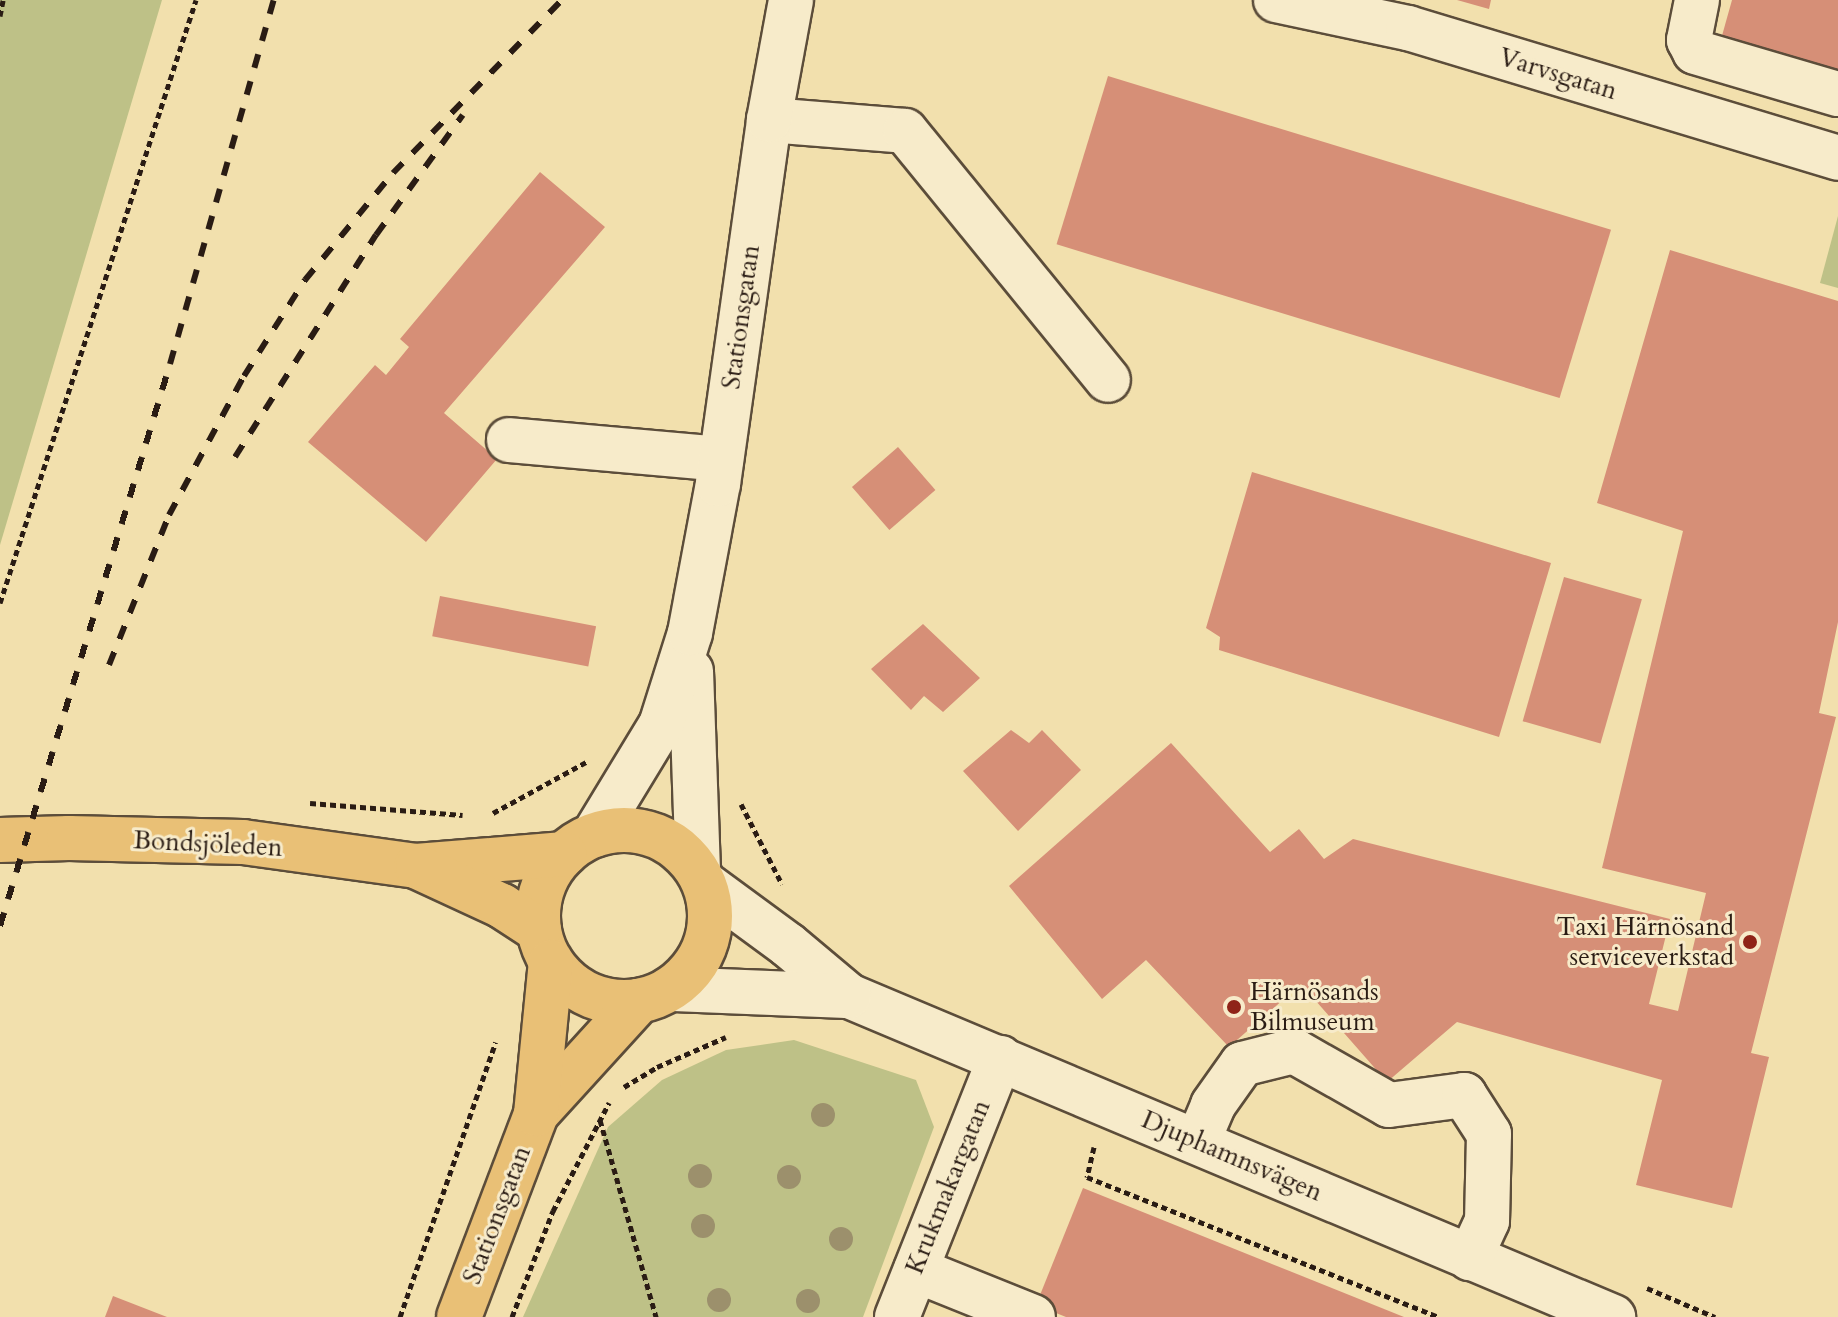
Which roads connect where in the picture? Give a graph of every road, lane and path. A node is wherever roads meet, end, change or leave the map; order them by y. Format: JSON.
{"nodes":[{"id":1,"x":3,"y":0,"type":"edge"},
{"id":2,"x":196,"y":0,"type":"edge"},
{"id":3,"x":791,"y":0,"type":"edge"},
{"id":4,"x":1276,"y":0,"type":"edge"},
{"id":5,"x":1697,"y":0,"type":"edge"},
{"id":6,"x":0,"y":16,"type":"edge"},
{"id":7,"x":1838,"y":94,"type":"edge"},
{"id":8,"x":769,"y":120,"type":"junction"},
{"id":9,"x":1838,"y":158,"type":"edge"},
{"id":10,"x":1108,"y":380,"type":"dead end"},
{"id":11,"x":509,"y":440,"type":"dead end"},
{"id":12,"x":721,"y":459,"type":"junction"},
{"id":13,"x":0,"y":603,"type":"edge"},
{"id":14,"x":690,"y":633,"type":"junction"},
{"id":15,"x":591,"y":759,"type":"dead end"},
{"id":16,"x":737,"y":796,"type":"dead end"},
{"id":17,"x":301,"y":803,"type":"dead end"},
{"id":18,"x":466,"y":815,"type":"dead end"},
{"id":19,"x":481,"y":817,"type":"dead end"},
{"id":20,"x":0,"y":840,"type":"edge"},
{"id":21,"x":579,"y":844,"type":"junction"},
{"id":22,"x":416,"y":866,"type":"junction"},
{"id":23,"x":701,"y":877,"type":"junction"},
{"id":24,"x":787,"y":893,"type":"dead end"},
{"id":25,"x":545,"y":946,"type":"junction"},
{"id":26,"x":655,"y":995,"type":"junction"},
{"id":27,"x":849,"y":996,"type":"junction"},
{"id":28,"x":734,"y":1034,"type":"dead end"},
{"id":29,"x":496,"y":1041,"type":"dead end"},
{"id":30,"x":1000,"y":1058,"type":"junction"},
{"id":31,"x":536,"y":1114,"type":"junction"},
{"id":32,"x":600,"y":1119,"type":"junction"},
{"id":33,"x":1198,"y":1141,"type":"junction"},
{"id":34,"x":1094,"y":1146,"type":"dead end"},
{"id":35,"x":1470,"y":1258,"type":"junction"},
{"id":36,"x":916,"y":1270,"type":"junction"},
{"id":37,"x":400,"y":1317,"type":"edge"},
{"id":38,"x":459,"y":1317,"type":"edge"},
{"id":39,"x":512,"y":1317,"type":"edge"},
{"id":40,"x":656,"y":1317,"type":"edge"},
{"id":41,"x":897,"y":1317,"type":"edge"},
{"id":42,"x":1033,"y":1317,"type":"edge"},
{"id":43,"x":1438,"y":1317,"type":"edge"},
{"id":44,"x":1613,"y":1317,"type":"edge"}],
"edges":[{"from":1,"to":6,"type":"path"},
{"from":2,"to":13,"type":"path"},
{"from":3,"to":8,"type":"street","name":"Stationsgatan"},
{"from":4,"to":9,"type":"street","name":"Varvsgatan"},
{"from":5,"to":7,"type":"street"},
{"from":8,"to":10,"type":"street"},
{"from":8,"to":12,"type":"street","name":"Stationsgatan"},
{"from":11,"to":12,"type":"street"},
{"from":12,"to":14,"type":"street","name":"Stationsgatan"},
{"from":14,"to":21,"type":"street","name":"Stationsgatan"},
{"from":14,"to":23,"type":"street","name":"Stationsgatan"},
{"from":15,"to":19,"type":"path"},
{"from":16,"to":24,"type":"path"},
{"from":17,"to":18,"type":"path"},
{"from":20,"to":22,"type":"main road","name":"Bondsjöleden"},
{"from":21,"to":22,"type":"main road","name":"Bondsjöleden"},
{"from":21,"to":23,"type":"main road"},
{"from":21,"to":25,"type":"main road"},
{"from":22,"to":25,"type":"main road","name":"Bondsjöleden"},
{"from":23,"to":26,"type":"main road"},
{"from":23,"to":27,"type":"street","name":"Djuphamnsvägen"},
{"from":25,"to":26,"type":"main road"},
{"from":25,"to":31,"type":"main road","name":"Stationsgatan"},
{"from":26,"to":27,"type":"street","name":"Djuphamnsvägen"},
{"from":26,"to":31,"type":"main road","name":"Stationsgatan"},
{"from":27,"to":30,"type":"street","name":"Djuphamnsvägen"},
{"from":28,"to":32,"type":"path"},
{"from":29,"to":37,"type":"path"},
{"from":30,"to":33,"type":"street","name":"Djuphamnsvägen"},
{"from":30,"to":36,"type":"street","name":"Krukmakargatan"},
{"from":31,"to":38,"type":"main road","name":"Stationsgatan"},
{"from":32,"to":39,"type":"path"},
{"from":32,"to":40,"type":"path"},
{"from":33,"to":35,"type":"street","name":"Djuphamnsvägen"},
{"from":33,"to":35,"type":"street"},
{"from":34,"to":43,"type":"path"},
{"from":35,"to":44,"type":"street","name":"Djuphamnsvägen"},
{"from":36,"to":41,"type":"street","name":"Krukmakargatan"},
{"from":36,"to":42,"type":"street"}]}
